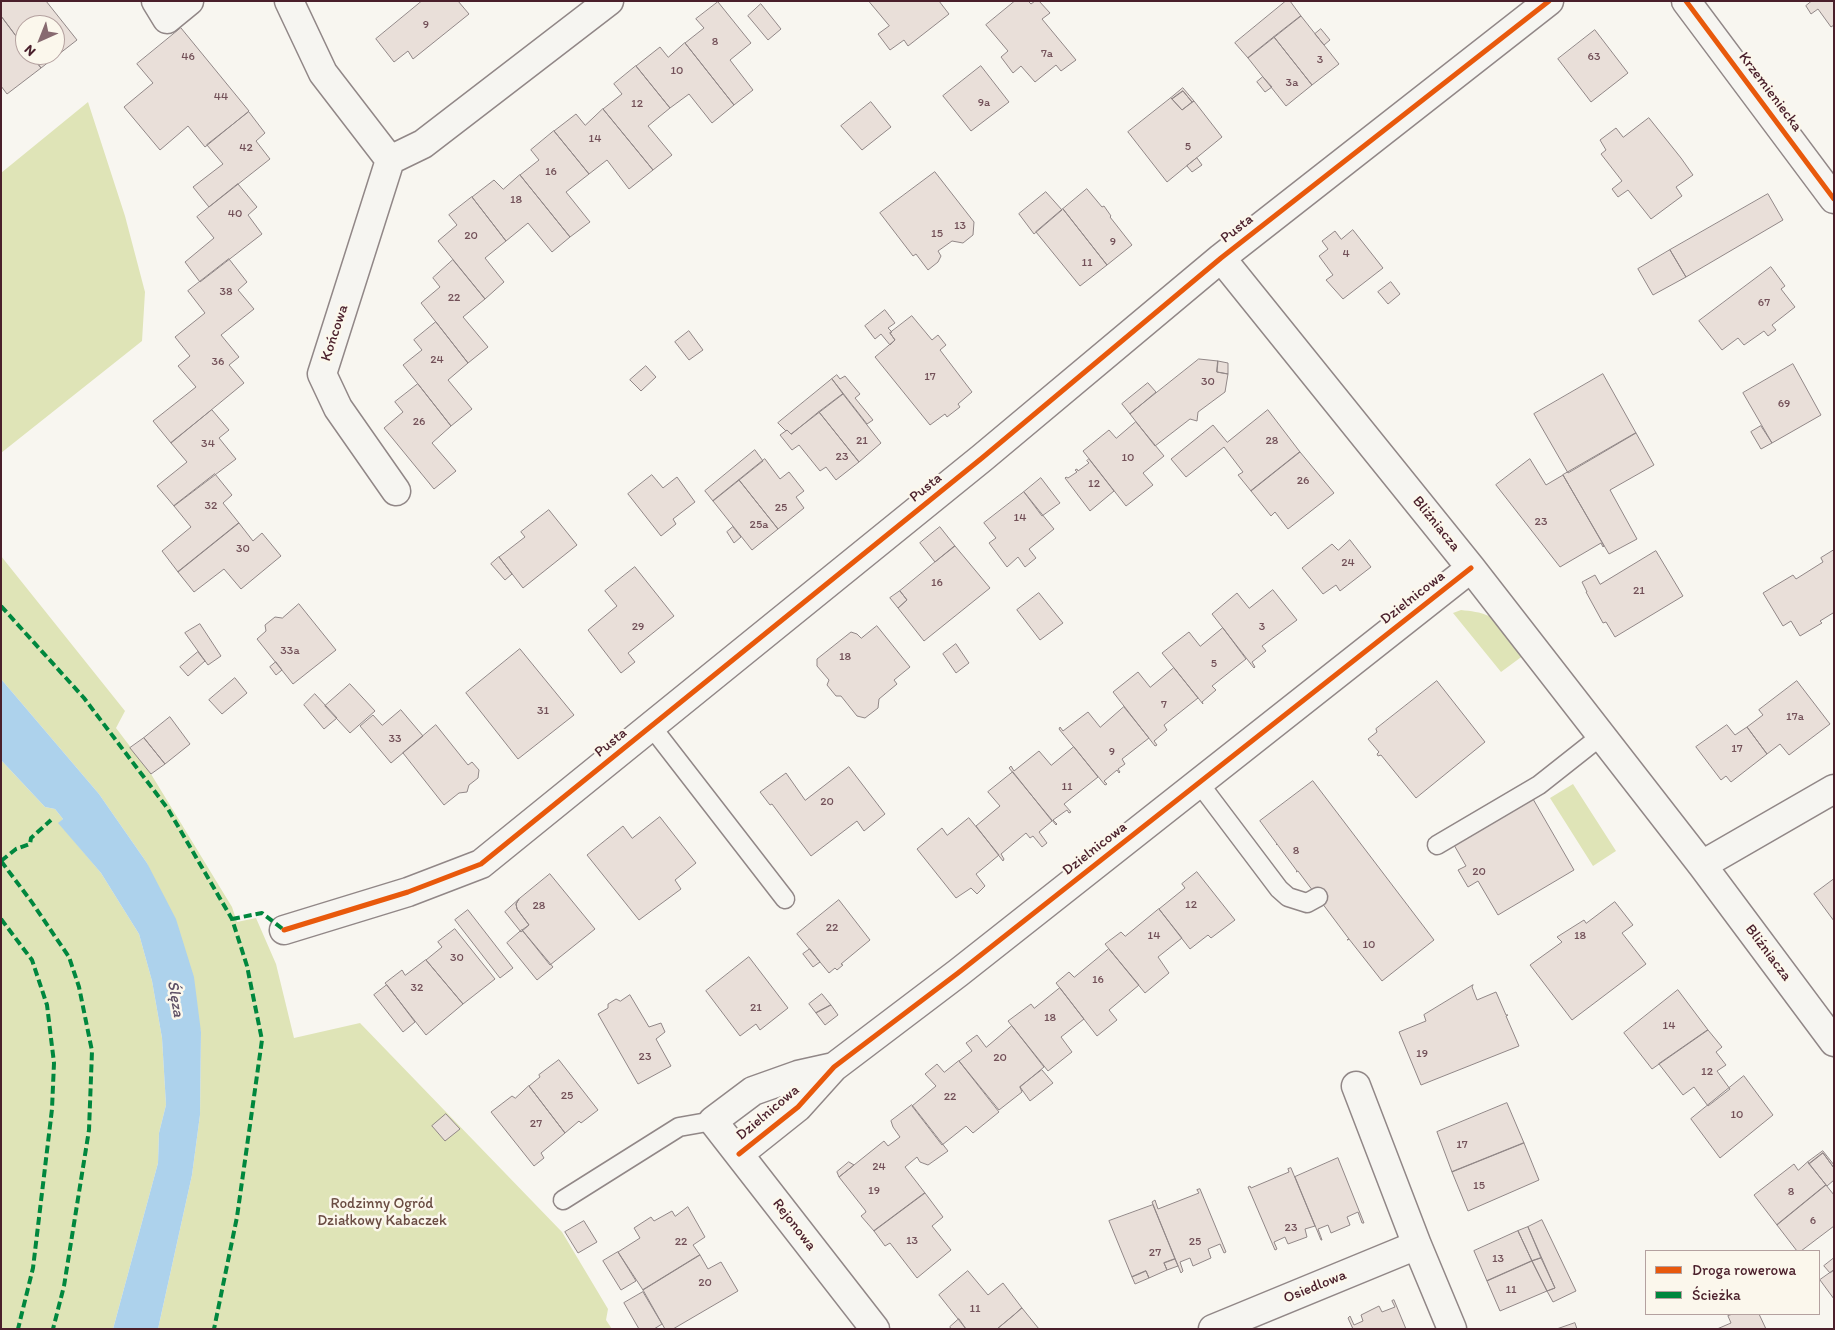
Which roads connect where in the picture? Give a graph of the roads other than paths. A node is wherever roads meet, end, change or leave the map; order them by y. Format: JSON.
{"nodes":[{"id":1,"x":156,"y":1,"type":"edge"},
{"id":2,"x":190,"y":1,"type":"edge"},
{"id":3,"x":289,"y":1,"type":"edge"},
{"id":4,"x":608,"y":1,"type":"edge"},
{"id":5,"x":1549,"y":1,"type":"edge"},
{"id":6,"x":1686,"y":1,"type":"edge"},
{"id":7,"x":390,"y":160,"type":"junction"},
{"id":8,"x":1834,"y":199,"type":"edge"},
{"id":9,"x":1221,"y":258,"type":"junction"},
{"id":10,"x":396,"y":491,"type":"dead end"},
{"id":11,"x":1471,"y":568,"type":"junction"},
{"id":12,"x":651,"y":726,"type":"junction"},
{"id":13,"x":1601,"y":736,"type":"junction"},
{"id":14,"x":1199,"y":783,"type":"junction"},
{"id":15,"x":1834,"y":789,"type":"edge"},
{"id":16,"x":1437,"y":844,"type":"dead end"},
{"id":17,"x":1702,"y":864,"type":"junction"},
{"id":18,"x":1318,"y":897,"type":"dead end"},
{"id":19,"x":785,"y":899,"type":"dead end"},
{"id":20,"x":284,"y":930,"type":"dead end"},
{"id":21,"x":1834,"y":1042,"type":"edge"},
{"id":22,"x":834,"y":1067,"type":"junction"},
{"id":23,"x":1356,"y":1086,"type":"dead end"},
{"id":24,"x":713,"y":1121,"type":"junction"},
{"id":25,"x":739,"y":1154,"type":"junction"},
{"id":26,"x":563,"y":1200,"type":"dead end"},
{"id":27,"x":1417,"y":1245,"type":"junction"},
{"id":28,"x":875,"y":1329,"type":"edge"},
{"id":29,"x":1212,"y":1329,"type":"edge"},
{"id":30,"x":1452,"y":1329,"type":"edge"}],
"edges":[{"from":1,"to":2,"type":"street"},
{"from":3,"to":7,"type":"street"},
{"from":4,"to":7,"type":"street"},
{"from":5,"to":9,"type":"street","name":"Pusta"},
{"from":6,"to":8,"type":"street","name":"Krzemieniecka"},
{"from":7,"to":10,"type":"street","name":"Końcowa"},
{"from":9,"to":11,"type":"street","name":"Bliźniacza"},
{"from":9,"to":12,"type":"street","name":"Pusta"},
{"from":11,"to":13,"type":"street","name":"Bliźniacza"},
{"from":11,"to":14,"type":"street","name":"Dzielnicowa"},
{"from":12,"to":19,"type":"lane"},
{"from":12,"to":20,"type":"street","name":"Pusta"},
{"from":13,"to":16,"type":"lane"},
{"from":13,"to":17,"type":"street","name":"Bliźniacza"},
{"from":14,"to":18,"type":"lane"},
{"from":14,"to":22,"type":"street","name":"Dzielnicowa"},
{"from":15,"to":17,"type":"street"},
{"from":17,"to":21,"type":"street","name":"Bliźniacza"},
{"from":22,"to":24,"type":"street","name":"Dzielnicowa"},
{"from":22,"to":25,"type":"street","name":"Dzielnicowa"},
{"from":23,"to":27,"type":"street"},
{"from":24,"to":25,"type":"street","name":"Rejonowa"},
{"from":24,"to":26,"type":"lane"},
{"from":25,"to":28,"type":"street","name":"Rejonowa"},
{"from":27,"to":29,"type":"street","name":"Osiedlowa"},
{"from":27,"to":30,"type":"street"}]}
